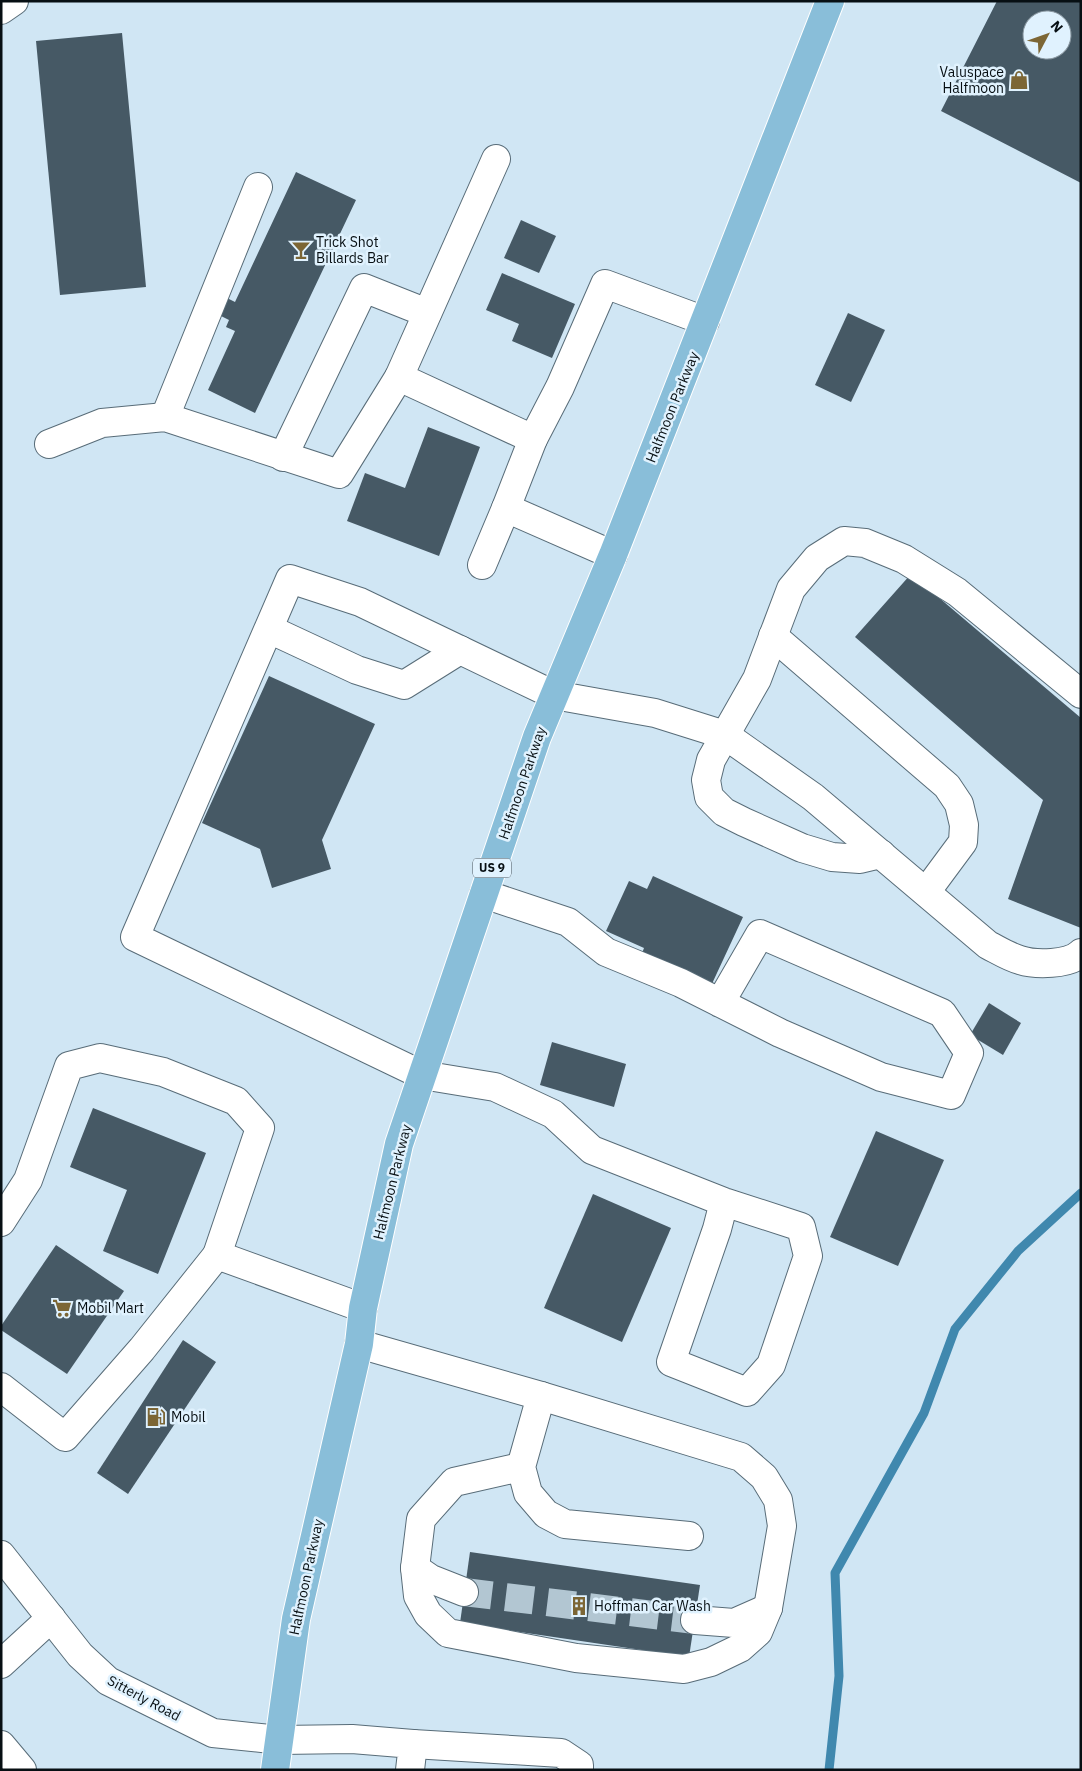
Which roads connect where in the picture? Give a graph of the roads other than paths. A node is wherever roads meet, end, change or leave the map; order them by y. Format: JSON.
{"nodes":[{"id":1,"x":14,"y":1,"type":"edge"},
{"id":2,"x":830,"y":1,"type":"edge"},
{"id":3,"x":1,"y":10,"type":"edge"},
{"id":4,"x":496,"y":159,"type":"dead end"},
{"id":5,"x":258,"y":187,"type":"dead end"},
{"id":6,"x":427,"y":313,"type":"junction"},
{"id":7,"x":705,"y":321,"type":"junction"},
{"id":8,"x":399,"y":377,"type":"junction"},
{"id":9,"x":164,"y":417,"type":"junction"},
{"id":10,"x":533,"y":439,"type":"junction"},
{"id":11,"x":49,"y":444,"type":"dead end"},
{"id":12,"x":283,"y":457,"type":"junction"},
{"id":13,"x":506,"y":508,"type":"junction"},
{"id":14,"x":613,"y":555,"type":"junction"},
{"id":15,"x":482,"y":565,"type":"dead end"},
{"id":16,"x":269,"y":628,"type":"junction"},
{"id":17,"x":773,"y":636,"type":"junction"},
{"id":18,"x":460,"y":650,"type":"junction"},
{"id":19,"x":1081,"y":694,"type":"edge"},
{"id":20,"x":554,"y":695,"type":"junction"},
{"id":21,"x":725,"y":735,"type":"junction"},
{"id":22,"x":881,"y":854,"type":"junction"},
{"id":23,"x":926,"y":892,"type":"junction"},
{"id":24,"x":484,"y":894,"type":"junction"},
{"id":25,"x":1081,"y":953,"type":"edge"},
{"id":26,"x":720,"y":1003,"type":"junction"},
{"id":27,"x":422,"y":1075,"type":"junction"},
{"id":28,"x":724,"y":1202,"type":"junction"},
{"id":29,"x":1,"y":1222,"type":"edge"},
{"id":30,"x":217,"y":1255,"type":"junction"},
{"id":31,"x":363,"y":1308,"type":"junction"},
{"id":32,"x":359,"y":1344,"type":"junction"},
{"id":33,"x":1,"y":1387,"type":"edge"},
{"id":34,"x":541,"y":1396,"type":"junction"},
{"id":35,"x":521,"y":1467,"type":"junction"},
{"id":36,"x":689,"y":1536,"type":"dead end"},
{"id":37,"x":1,"y":1555,"type":"edge"},
{"id":38,"x":415,"y":1568,"type":"junction"},
{"id":39,"x":464,"y":1592,"type":"tunnel mouth"},
{"id":40,"x":768,"y":1608,"type":"junction"},
{"id":41,"x":51,"y":1618,"type":"junction"},
{"id":42,"x":695,"y":1620,"type":"tunnel mouth"},
{"id":43,"x":1,"y":1664,"type":"edge"},
{"id":44,"x":280,"y":1740,"type":"junction"},
{"id":45,"x":1,"y":1746,"type":"edge"},
{"id":46,"x":411,"y":1757,"type":"edge"},
{"id":47,"x":22,"y":1770,"type":"edge"},
{"id":48,"x":275,"y":1770,"type":"edge"},
{"id":49,"x":579,"y":1770,"type":"edge"}],
"edges":[{"from":1,"to":3,"type":"street"},
{"from":2,"to":7,"type":"main road","name":"Halfmoon Parkway","number":"US 9"},
{"from":4,"to":6,"type":"street"},
{"from":5,"to":9,"type":"street"},
{"from":6,"to":8,"type":"street"},
{"from":6,"to":12,"type":"street"},
{"from":7,"to":10,"type":"street"},
{"from":7,"to":14,"type":"main road","name":"Halfmoon Parkway","number":"US 9"},
{"from":8,"to":10,"type":"street"},
{"from":8,"to":12,"type":"street"},
{"from":9,"to":11,"type":"street"},
{"from":9,"to":12,"type":"street"},
{"from":10,"to":13,"type":"street"},
{"from":13,"to":14,"type":"street"},
{"from":13,"to":15,"type":"street"},
{"from":14,"to":20,"type":"main road","name":"Halfmoon Parkway","number":"US 9"},
{"from":16,"to":18,"type":"street"},
{"from":16,"to":18,"type":"street"},
{"from":16,"to":27,"type":"street"},
{"from":17,"to":19,"type":"street"},
{"from":17,"to":21,"type":"street"},
{"from":17,"to":23,"type":"street"},
{"from":18,"to":20,"type":"street"},
{"from":20,"to":21,"type":"street"},
{"from":20,"to":24,"type":"main road","name":"Halfmoon Parkway","number":"US 9"},
{"from":21,"to":22,"type":"street"},
{"from":21,"to":22,"type":"street"},
{"from":22,"to":23,"type":"street"},
{"from":23,"to":25,"type":"street"},
{"from":24,"to":26,"type":"street"},
{"from":24,"to":27,"type":"main road","name":"Halfmoon Parkway","number":"US 9"},
{"from":26,"to":26,"type":"street"},
{"from":27,"to":28,"type":"street"},
{"from":27,"to":31,"type":"main road","name":"Halfmoon Parkway","number":"US 9"},
{"from":28,"to":28,"type":"street"},
{"from":29,"to":30,"type":"street"},
{"from":30,"to":31,"type":"street"},
{"from":30,"to":33,"type":"street"},
{"from":31,"to":32,"type":"main road","name":"Halfmoon Parkway","number":"US 9"},
{"from":32,"to":34,"type":"street"},
{"from":32,"to":44,"type":"main road","name":"Halfmoon Parkway","number":"US 9"},
{"from":34,"to":35,"type":"street"},
{"from":34,"to":40,"type":"street"},
{"from":35,"to":36,"type":"street"},
{"from":35,"to":38,"type":"street"},
{"from":37,"to":41,"type":"street","name":"Sitterly Road"},
{"from":38,"to":39,"type":"street"},
{"from":38,"to":40,"type":"street"},
{"from":40,"to":42,"type":"street"},
{"from":41,"to":43,"type":"street"},
{"from":41,"to":44,"type":"street","name":"Sitterly Road"},
{"from":44,"to":46,"type":"street","name":"Sitterly Road"},
{"from":44,"to":48,"type":"main road","name":"Halfmoon Parkway","number":"US 9"},
{"from":45,"to":47,"type":"street"},
{"from":46,"to":49,"type":"street","name":"Sitterly Road"}]}
